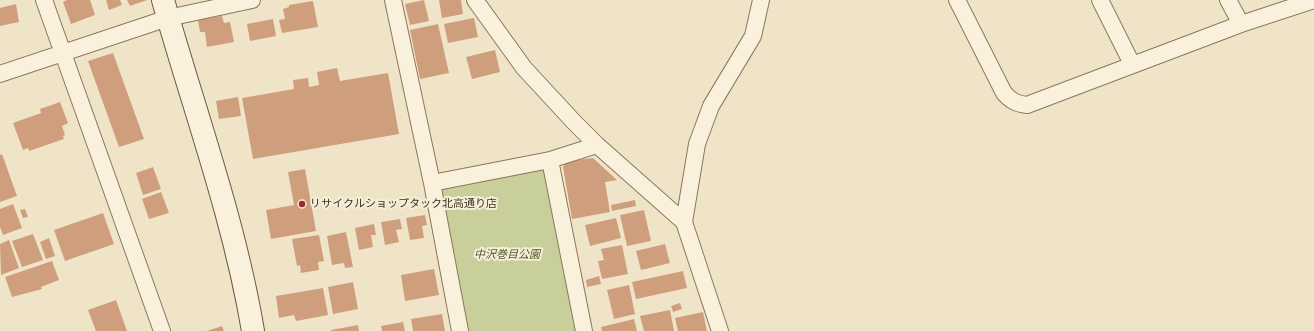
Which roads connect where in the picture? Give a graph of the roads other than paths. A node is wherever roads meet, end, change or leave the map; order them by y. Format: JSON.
{"nodes":[{"id":1,"x":44,"y":0,"type":"edge"},
{"id":2,"x":252,"y":0,"type":"edge"},
{"id":3,"x":393,"y":0,"type":"edge"},
{"id":4,"x":475,"y":0,"type":"edge"},
{"id":5,"x":761,"y":0,"type":"edge"},
{"id":6,"x":958,"y":0,"type":"edge"},
{"id":7,"x":1100,"y":0,"type":"edge"},
{"id":8,"x":1228,"y":0,"type":"edge"},
{"id":9,"x":1314,"y":0,"type":"edge"},
{"id":10,"x":165,"y":9,"type":"edge"},
{"id":11,"x":1241,"y":24,"type":"junction"},
{"id":12,"x":63,"y":53,"type":"junction"},
{"id":13,"x":1132,"y":64,"type":"junction"},
{"id":14,"x":0,"y":74,"type":"edge"},
{"id":15,"x":597,"y":145,"type":"junction"},
{"id":16,"x":550,"y":160,"type":"junction"},
{"id":17,"x":432,"y":183,"type":"junction"},
{"id":18,"x":684,"y":222,"type":"junction"},
{"id":19,"x":162,"y":331,"type":"edge"},
{"id":20,"x":253,"y":331,"type":"edge"},
{"id":21,"x":460,"y":331,"type":"edge"},
{"id":22,"x":584,"y":331,"type":"edge"},
{"id":23,"x":720,"y":331,"type":"edge"}],
"edges":[{"from":1,"to":12,"type":"street"},
{"from":2,"to":10,"type":"street"},
{"from":3,"to":17,"type":"street"},
{"from":4,"to":15,"type":"street"},
{"from":5,"to":18,"type":"street"},
{"from":6,"to":13,"type":"street"},
{"from":7,"to":13,"type":"street"},
{"from":8,"to":11,"type":"street"},
{"from":9,"to":11,"type":"street"},
{"from":10,"to":12,"type":"street"},
{"from":10,"to":20,"type":"street"},
{"from":11,"to":13,"type":"street"},
{"from":12,"to":14,"type":"street"},
{"from":12,"to":19,"type":"street"},
{"from":15,"to":16,"type":"street"},
{"from":15,"to":18,"type":"street"},
{"from":16,"to":17,"type":"street"},
{"from":16,"to":22,"type":"street"},
{"from":17,"to":21,"type":"street"},
{"from":18,"to":23,"type":"street"}]}
